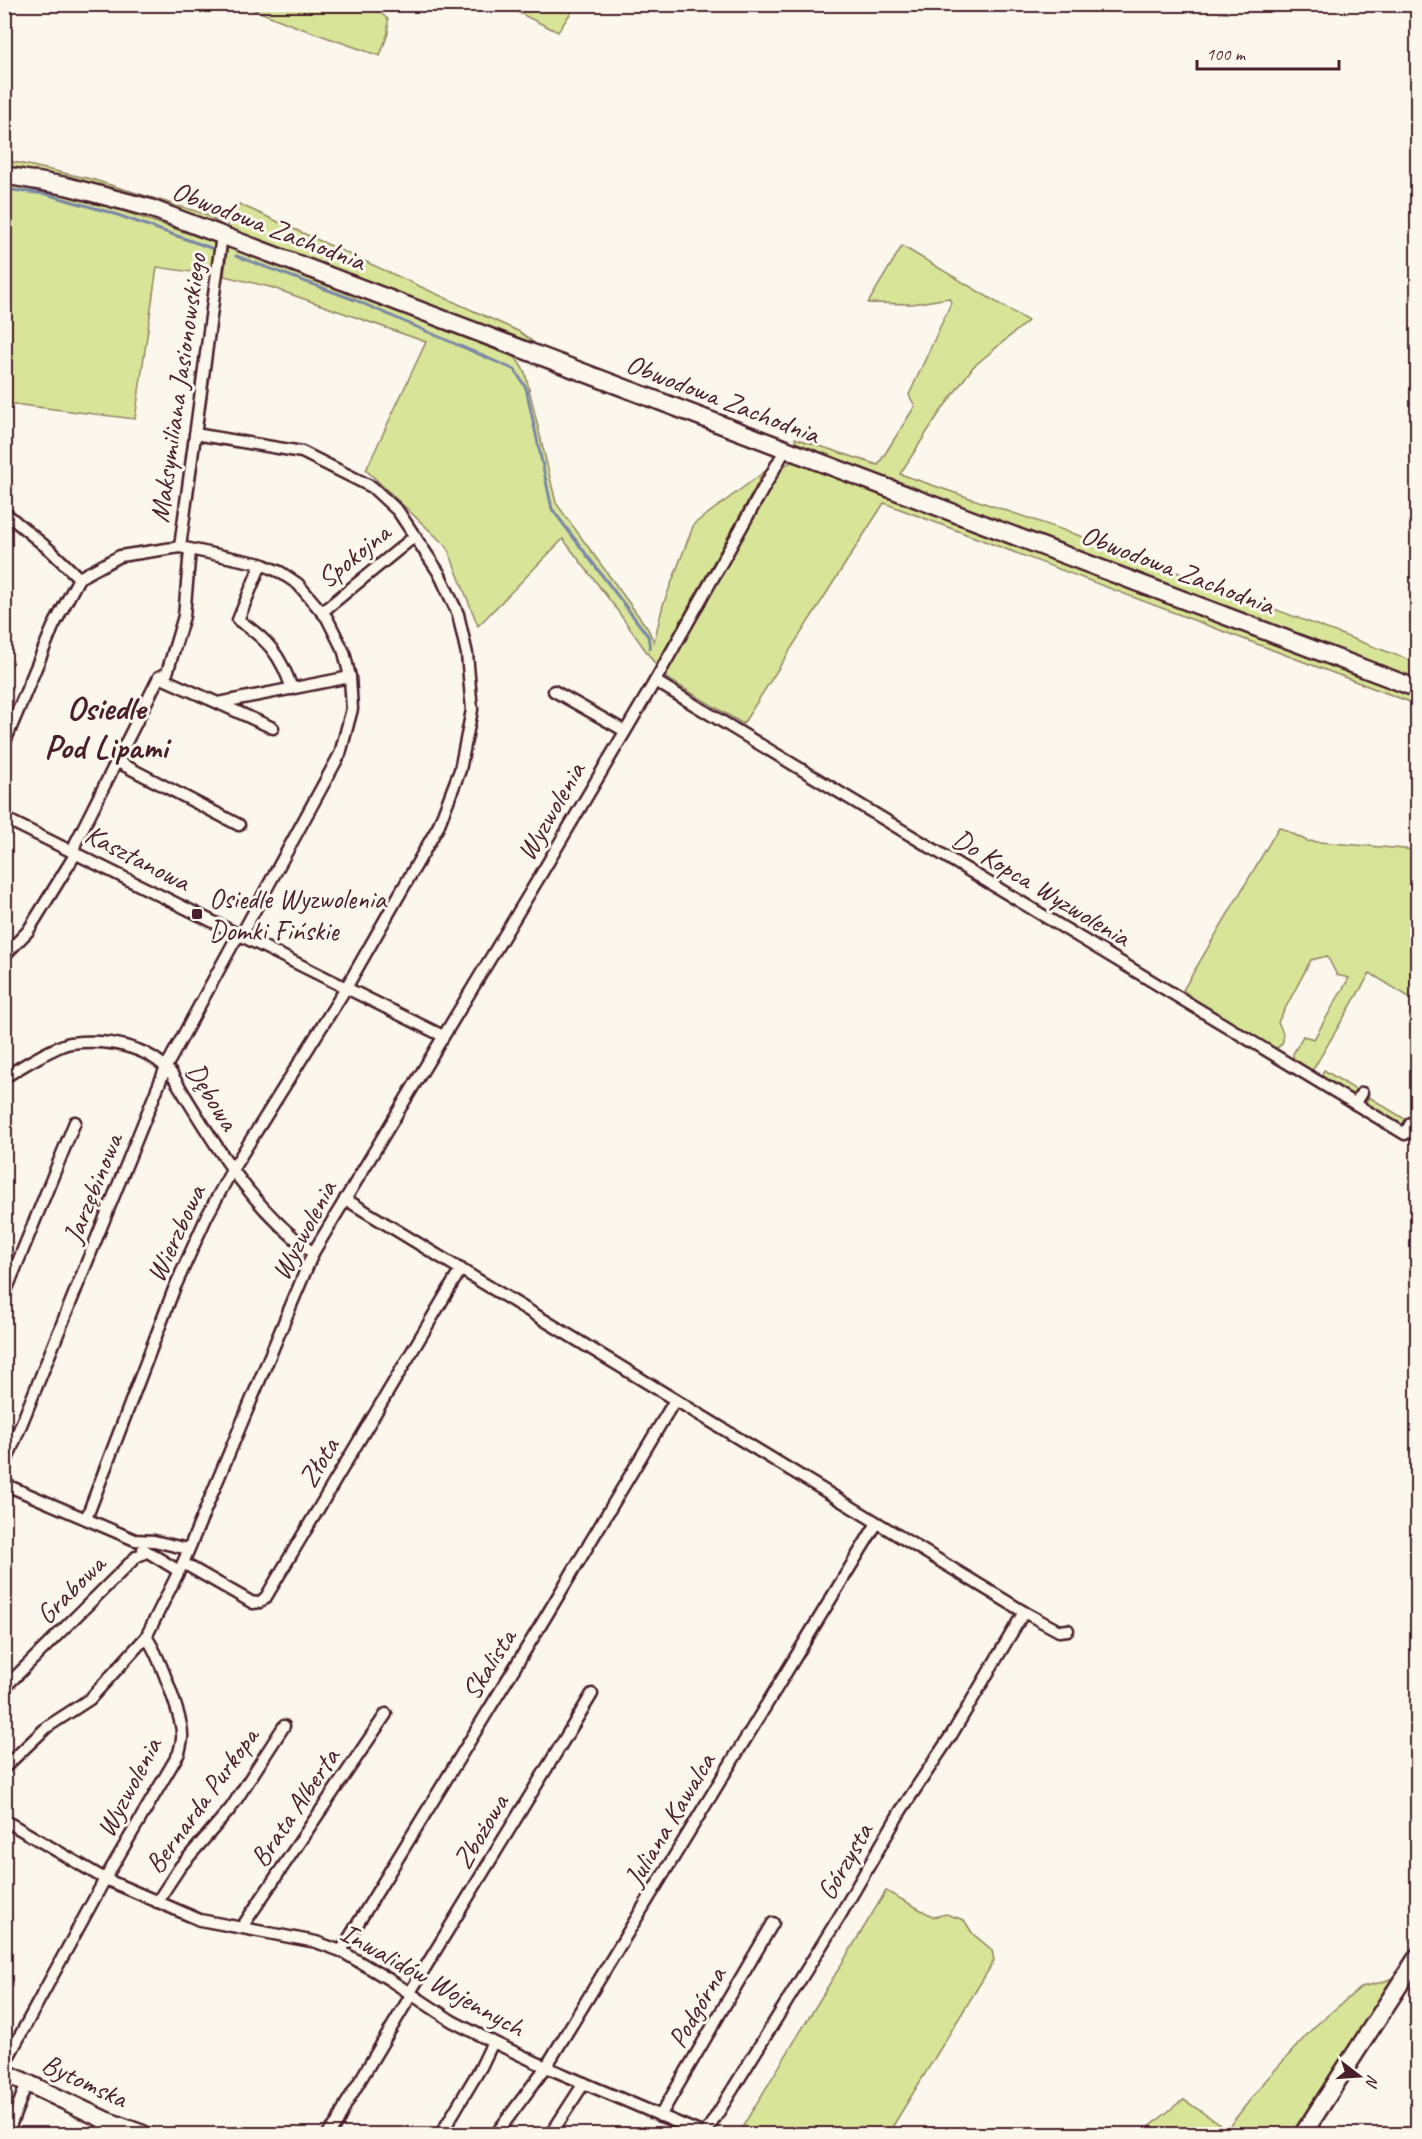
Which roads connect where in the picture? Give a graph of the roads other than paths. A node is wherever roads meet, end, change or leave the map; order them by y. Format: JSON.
{"nodes":[{"id":1,"x":4,"y":175,"type":"edge"},
{"id":2,"x":222,"y":236,"type":"junction"},
{"id":3,"x":195,"y":434,"type":"junction"},
{"id":4,"x":785,"y":450,"type":"junction"},
{"id":5,"x":4,"y":512,"type":"edge"},
{"id":6,"x":415,"y":536,"type":"junction"},
{"id":7,"x":185,"y":548,"type":"junction"},
{"id":8,"x":261,"y":564,"type":"junction"},
{"id":9,"x":79,"y":578,"type":"junction"},
{"id":10,"x":322,"y":612,"type":"junction"},
{"id":11,"x":159,"y":677,"type":"junction"},
{"id":12,"x":350,"y":677,"type":"junction"},
{"id":13,"x":655,"y":681,"type":"junction"},
{"id":14,"x":292,"y":689,"type":"junction"},
{"id":15,"x":1418,"y":689,"type":"edge"},
{"id":16,"x":554,"y":691,"type":"dead end"},
{"id":17,"x":218,"y":703,"type":"junction"},
{"id":18,"x":273,"y":728,"type":"dead end"},
{"id":19,"x":625,"y":731,"type":"junction"},
{"id":20,"x":4,"y":744,"type":"edge"},
{"id":21,"x":116,"y":761,"type":"junction"},
{"id":22,"x":4,"y":818,"type":"edge"},
{"id":23,"x":238,"y":825,"type":"dead end"},
{"id":24,"x":74,"y":852,"type":"junction"},
{"id":25,"x":240,"y":935,"type":"junction"},
{"id":26,"x":4,"y":956,"type":"edge"},
{"id":27,"x":346,"y":988,"type":"junction"},
{"id":28,"x":443,"y":1036,"type":"junction"},
{"id":29,"x":166,"y":1067,"type":"junction"},
{"id":30,"x":1320,"y":1068,"type":"dead end"},
{"id":31,"x":4,"y":1078,"type":"edge"},
{"id":32,"x":1314,"y":1079,"type":"junction"},
{"id":33,"x":1362,"y":1093,"type":"dead end"},
{"id":34,"x":1355,"y":1104,"type":"junction"},
{"id":35,"x":75,"y":1122,"type":"dead end"},
{"id":36,"x":1411,"y":1123,"type":"dead end"},
{"id":37,"x":232,"y":1170,"type":"junction"},
{"id":38,"x":345,"y":1199,"type":"junction"},
{"id":39,"x":313,"y":1253,"type":"junction"},
{"id":40,"x":461,"y":1269,"type":"junction"},
{"id":41,"x":4,"y":1296,"type":"edge"},
{"id":42,"x":675,"y":1400,"type":"junction"},
{"id":43,"x":4,"y":1467,"type":"edge"},
{"id":44,"x":4,"y":1484,"type":"edge"},
{"id":45,"x":86,"y":1519,"type":"junction"},
{"id":46,"x":877,"y":1523,"type":"junction"},
{"id":47,"x":135,"y":1540,"type":"junction"},
{"id":48,"x":188,"y":1549,"type":"junction"},
{"id":49,"x":146,"y":1552,"type":"junction"},
{"id":50,"x":181,"y":1567,"type":"junction"},
{"id":51,"x":1024,"y":1612,"type":"junction"},
{"id":52,"x":1068,"y":1630,"type":"dead end"},
{"id":53,"x":146,"y":1637,"type":"junction"},
{"id":54,"x":4,"y":1688,"type":"edge"},
{"id":55,"x":592,"y":1694,"type":"dead end"},
{"id":56,"x":386,"y":1714,"type":"dead end"},
{"id":57,"x":284,"y":1726,"type":"dead end"},
{"id":58,"x":4,"y":1768,"type":"edge"},
{"id":59,"x":4,"y":1820,"type":"edge"},
{"id":60,"x":105,"y":1879,"type":"junction"},
{"id":61,"x":157,"y":1902,"type":"junction"},
{"id":62,"x":773,"y":1923,"type":"dead end"},
{"id":63,"x":242,"y":1927,"type":"junction"},
{"id":64,"x":341,"y":1952,"type":"junction"},
{"id":65,"x":1418,"y":1956,"type":"edge"},
{"id":66,"x":410,"y":1994,"type":"junction"},
{"id":67,"x":493,"y":2042,"type":"junction"},
{"id":68,"x":4,"y":2065,"type":"edge"},
{"id":69,"x":546,"y":2067,"type":"junction"},
{"id":70,"x":4,"y":2072,"type":"edge"},
{"id":71,"x":27,"y":2083,"type":"junction"},
{"id":72,"x":584,"y":2083,"type":"junction"},
{"id":73,"x":660,"y":2116,"type":"junction"},
{"id":74,"x":103,"y":2127,"type":"edge"},
{"id":75,"x":7,"y":2134,"type":"edge"},
{"id":76,"x":143,"y":2134,"type":"edge"},
{"id":77,"x":328,"y":2134,"type":"edge"},
{"id":78,"x":441,"y":2134,"type":"edge"},
{"id":79,"x":496,"y":2134,"type":"edge"},
{"id":80,"x":551,"y":2134,"type":"edge"},
{"id":81,"x":704,"y":2134,"type":"edge"},
{"id":82,"x":1303,"y":2134,"type":"edge"}],
"edges":[{"from":1,"to":2,"type":"main road","name":"Obwodowa Zachodnia"},
{"from":2,"to":3,"type":"street","name":"Maksymiliana Jasionowskiego"},
{"from":2,"to":4,"type":"main road","name":"Obwodowa Zachodnia"},
{"from":3,"to":6,"type":"street","name":"Wierzbowa"},
{"from":3,"to":7,"type":"street","name":"Maksymiliana Jasionowskiego"},
{"from":4,"to":13,"type":"street","name":"Wyzwolenia"},
{"from":4,"to":15,"type":"main road","name":"Obwodowa Zachodnia"},
{"from":5,"to":9,"type":"street"},
{"from":6,"to":10,"type":"street","name":"Spokojna"},
{"from":6,"to":27,"type":"street","name":"Wierzbowa"},
{"from":7,"to":8,"type":"street","name":"Jarzębinowa"},
{"from":7,"to":9,"type":"street","name":"Jarzębinowa"},
{"from":7,"to":11,"type":"street","name":"Maksymiliana Jasionowskiego"},
{"from":8,"to":10,"type":"street","name":"Jarzębinowa"},
{"from":8,"to":14,"type":"street"},
{"from":9,"to":20,"type":"street"},
{"from":10,"to":12,"type":"street","name":"Jarzębinowa"},
{"from":11,"to":17,"type":"street"},
{"from":11,"to":21,"type":"street","name":"Maksymiliana Jasionowskiego"},
{"from":12,"to":14,"type":"street"},
{"from":12,"to":25,"type":"street","name":"Jarzębinowa"},
{"from":13,"to":19,"type":"street","name":"Wyzwolenia"},
{"from":13,"to":32,"type":"street","name":"Do Kopca Wyzwolenia"},
{"from":14,"to":17,"type":"street"},
{"from":16,"to":19,"type":"street"},
{"from":17,"to":18,"type":"street"},
{"from":19,"to":28,"type":"street","name":"Wyzwolenia"},
{"from":21,"to":23,"type":"street"},
{"from":21,"to":24,"type":"street","name":"Maksymiliana Jasionowskiego"},
{"from":22,"to":24,"type":"street","name":"Kasztanowa"},
{"from":24,"to":25,"type":"street","name":"Kasztanowa"},
{"from":24,"to":26,"type":"street","name":"Maksymiliana Jasionowskiego"},
{"from":25,"to":27,"type":"street","name":"Kasztanowa"},
{"from":25,"to":29,"type":"street","name":"Jarzębinowa"},
{"from":27,"to":28,"type":"street","name":"Kasztanowa"},
{"from":27,"to":37,"type":"street","name":"Wierzbowa"},
{"from":28,"to":38,"type":"street","name":"Wyzwolenia"},
{"from":29,"to":31,"type":"street","name":"Dębowa"},
{"from":29,"to":37,"type":"street","name":"Dębowa"},
{"from":29,"to":43,"type":"street","name":"Jarzębinowa"},
{"from":30,"to":32,"type":"street"},
{"from":32,"to":34,"type":"street","name":"Do Kopca Wyzwolenia"},
{"from":33,"to":34,"type":"street"},
{"from":34,"to":36,"type":"street","name":"Do Kopca Wyzwolenia"},
{"from":35,"to":41,"type":"street"},
{"from":37,"to":39,"type":"street","name":"Dębowa"},
{"from":37,"to":45,"type":"street","name":"Wierzbowa"},
{"from":38,"to":39,"type":"street","name":"Wyzwolenia"},
{"from":38,"to":40,"type":"street"},
{"from":39,"to":48,"type":"street","name":"Wyzwolenia"},
{"from":40,"to":42,"type":"street"},
{"from":40,"to":50,"type":"street","name":"Złota"},
{"from":42,"to":46,"type":"street"},
{"from":42,"to":64,"type":"street","name":"Skalista"},
{"from":44,"to":45,"type":"street"},
{"from":45,"to":47,"type":"street"},
{"from":46,"to":51,"type":"street"},
{"from":46,"to":69,"type":"street","name":"Juliana Kawalca"},
{"from":47,"to":48,"type":"street"},
{"from":47,"to":49,"type":"street"},
{"from":48,"to":50,"type":"street","name":"Wyzwolenia"},
{"from":49,"to":50,"type":"street"},
{"from":49,"to":54,"type":"street","name":"Grabowa"},
{"from":50,"to":53,"type":"street","name":"Wyzwolenia"},
{"from":51,"to":52,"type":"street"},
{"from":51,"to":81,"type":"street","name":"Górzysta"},
{"from":53,"to":58,"type":"street"},
{"from":53,"to":60,"type":"street","name":"Wyzwolenia"},
{"from":55,"to":66,"type":"street","name":"Zbożowa"},
{"from":56,"to":63,"type":"street","name":"Brata Alberta"},
{"from":57,"to":61,"type":"street","name":"Bernarda Purkopa"},
{"from":59,"to":60,"type":"street","name":"Inwalidów Wojennych"},
{"from":60,"to":61,"type":"street","name":"Inwalidów Wojennych"},
{"from":60,"to":68,"type":"street","name":"Wyzwolenia"},
{"from":61,"to":63,"type":"street","name":"Inwalidów Wojennych"},
{"from":62,"to":73,"type":"street","name":"Podgórna"},
{"from":63,"to":64,"type":"street","name":"Inwalidów Wojennych"},
{"from":64,"to":66,"type":"street","name":"Inwalidów Wojennych"},
{"from":65,"to":82,"type":"main road"},
{"from":66,"to":67,"type":"street","name":"Inwalidów Wojennych"},
{"from":66,"to":77,"type":"street","name":"Zbożowa"},
{"from":67,"to":69,"type":"street","name":"Inwalidów Wojennych"},
{"from":67,"to":78,"type":"street"},
{"from":69,"to":72,"type":"street","name":"Inwalidów Wojennych"},
{"from":69,"to":79,"type":"street","name":"Juliana Kawalca"},
{"from":70,"to":71,"type":"main road","name":"Bytomska"},
{"from":71,"to":74,"type":"main road","name":"Bytomska"},
{"from":71,"to":75,"type":"street"},
{"from":72,"to":73,"type":"street","name":"Inwalidów Wojennych"},
{"from":72,"to":80,"type":"street"},
{"from":73,"to":81,"type":"street","name":"Inwalidów Wojennych"},
{"from":74,"to":76,"type":"main road","name":"Bytomska"}]}
